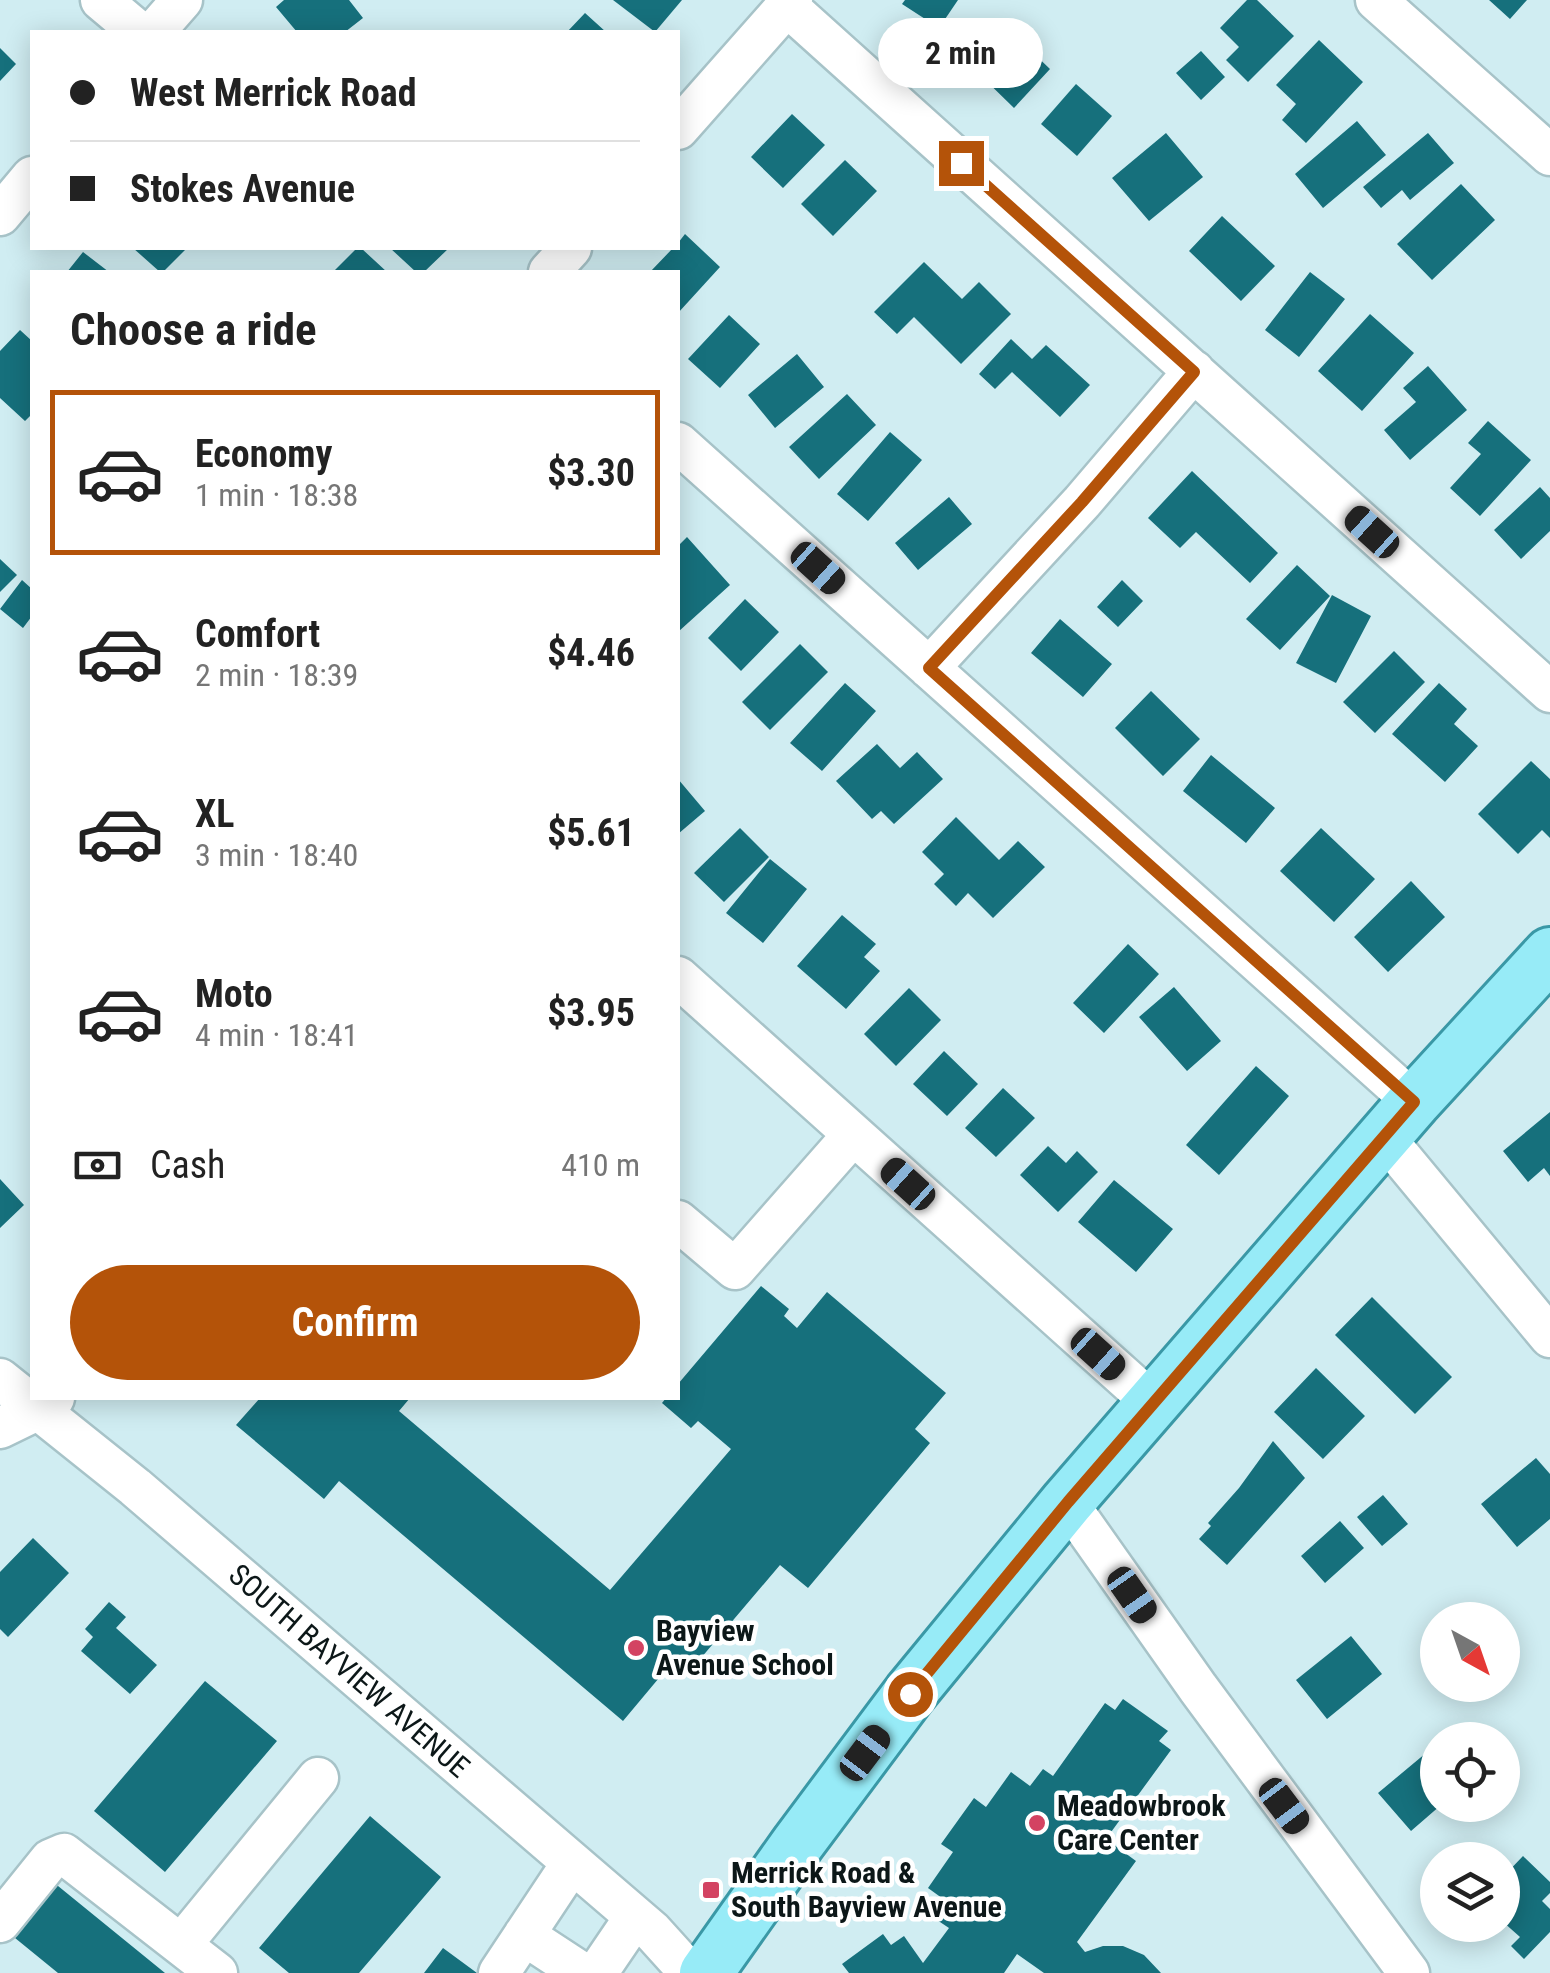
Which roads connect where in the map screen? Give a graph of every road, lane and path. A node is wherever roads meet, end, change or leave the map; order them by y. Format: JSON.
{"nodes":[{"id":1,"x":101,"y":0,"type":"edge"},
{"id":2,"x":182,"y":0,"type":"edge"},
{"id":3,"x":1376,"y":0,"type":"edge"},
{"id":4,"x":789,"y":3,"type":"edge"},
{"id":5,"x":137,"y":30,"type":"edge"},
{"id":6,"x":156,"y":30,"type":"edge"},
{"id":7,"x":680,"y":126,"type":"edge"},
{"id":8,"x":1550,"y":155,"type":"edge"},
{"id":9,"x":30,"y":179,"type":"edge"},
{"id":10,"x":0,"y":215,"type":"edge"},
{"id":11,"x":570,"y":250,"type":"edge"},
{"id":12,"x":551,"y":270,"type":"edge"},
{"id":13,"x":1194,"y":372,"type":"junction"},
{"id":14,"x":680,"y":445,"type":"edge"},
{"id":15,"x":929,"y":668,"type":"junction"},
{"id":16,"x":1550,"y":692,"type":"edge"},
{"id":17,"x":1550,"y":954,"type":"edge"},
{"id":18,"x":680,"y":979,"type":"edge"},
{"id":19,"x":1400,"y":1120,"type":"junction"},
{"id":20,"x":853,"y":1135,"type":"junction"},
{"id":21,"x":680,"y":1224,"type":"edge"},
{"id":22,"x":1550,"y":1337,"type":"edge"},
{"id":23,"x":0,"y":1379,"type":"edge"},
{"id":24,"x":30,"y":1396,"type":"edge"},
{"id":25,"x":45,"y":1404,"type":"edge"},
{"id":26,"x":1153,"y":1404,"type":"junction"},
{"id":27,"x":0,"y":1428,"type":"edge"},
{"id":28,"x":1068,"y":1502,"type":"junction"},
{"id":29,"x":318,"y":1778,"type":"dead end"},
{"id":30,"x":572,"y":1863,"type":"junction"},
{"id":31,"x":634,"y":1917,"type":"junction"},
{"id":32,"x":0,"y":1922,"type":"edge"},
{"id":33,"x":524,"y":1935,"type":"junction"},
{"id":34,"x":181,"y":1944,"type":"junction"},
{"id":35,"x":577,"y":1971,"type":"edge"},
{"id":36,"x":216,"y":1973,"type":"edge"},
{"id":37,"x":499,"y":1973,"type":"edge"},
{"id":38,"x":690,"y":1973,"type":"edge"},
{"id":39,"x":706,"y":1973,"type":"edge"},
{"id":40,"x":1409,"y":1973,"type":"edge"}],
"edges":[{"from":1,"to":5,"type":"street"},
{"from":2,"to":6,"type":"street"},
{"from":3,"to":8,"type":"street"},
{"from":4,"to":7,"type":"street"},
{"from":4,"to":13,"type":"street"},
{"from":9,"to":10,"type":"street"},
{"from":11,"to":12,"type":"street"},
{"from":13,"to":15,"type":"street"},
{"from":13,"to":16,"type":"street"},
{"from":14,"to":15,"type":"street"},
{"from":15,"to":19,"type":"street"},
{"from":17,"to":19,"type":"main road"},
{"from":18,"to":20,"type":"street"},
{"from":19,"to":22,"type":"street"},
{"from":19,"to":26,"type":"main road"},
{"from":20,"to":21,"type":"street"},
{"from":20,"to":26,"type":"street"},
{"from":23,"to":24,"type":"street","name":"SOUTH BAYVIEW AVENUE"},
{"from":25,"to":27,"type":"street"},
{"from":25,"to":30,"type":"street","name":"SOUTH BAYVIEW AVENUE"},
{"from":26,"to":28,"type":"main road"},
{"from":28,"to":39,"type":"main road"},
{"from":28,"to":40,"type":"street"},
{"from":29,"to":34,"type":"street"},
{"from":30,"to":31,"type":"street","name":"SOUTH BAYVIEW AVENUE"},
{"from":30,"to":33,"type":"street"},
{"from":31,"to":35,"type":"street"},
{"from":31,"to":38,"type":"street","name":"SOUTH BAYVIEW AVENUE"},
{"from":32,"to":34,"type":"street"},
{"from":33,"to":35,"type":"street"},
{"from":33,"to":37,"type":"street"},
{"from":34,"to":36,"type":"street"}]}
